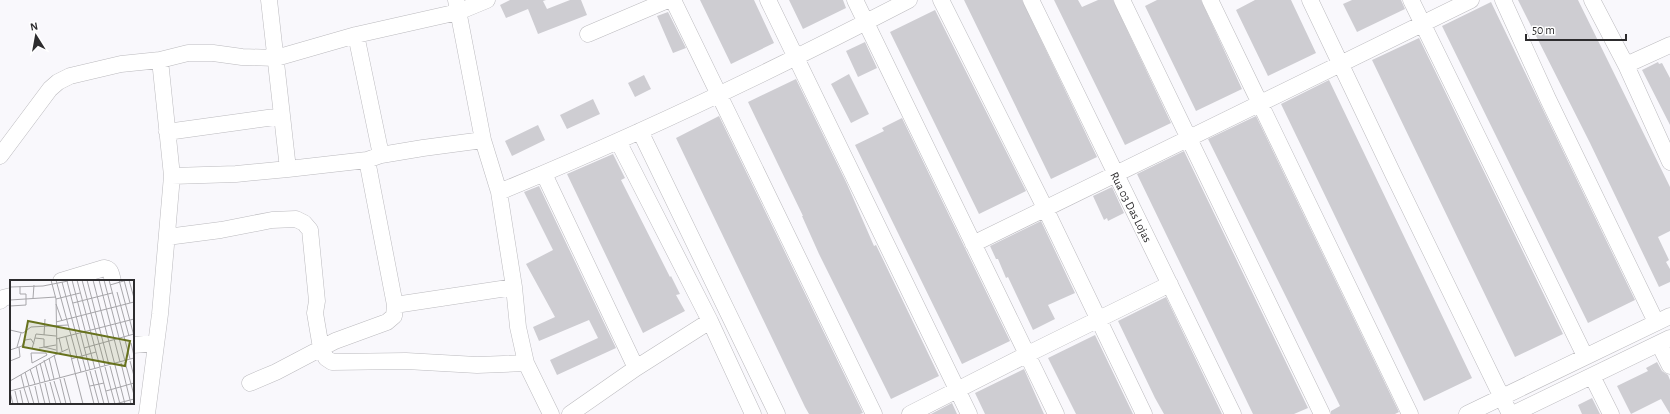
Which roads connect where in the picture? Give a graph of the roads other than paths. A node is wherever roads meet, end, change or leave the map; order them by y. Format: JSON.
{"nodes":[{"id":1,"x":269,"y":0,"type":"edge"},
{"id":2,"x":487,"y":0,"type":"edge"},
{"id":3,"x":668,"y":0,"type":"edge"},
{"id":4,"x":673,"y":0,"type":"edge"},
{"id":5,"x":768,"y":0,"type":"edge"},
{"id":6,"x":856,"y":0,"type":"edge"},
{"id":7,"x":908,"y":0,"type":"edge"},
{"id":8,"x":941,"y":0,"type":"edge"},
{"id":9,"x":1031,"y":0,"type":"edge"},
{"id":10,"x":1122,"y":0,"type":"edge"},
{"id":11,"x":1210,"y":0,"type":"edge"},
{"id":12,"x":1310,"y":0,"type":"edge"},
{"id":13,"x":1411,"y":0,"type":"edge"},
{"id":14,"x":1471,"y":0,"type":"edge"},
{"id":15,"x":1503,"y":0,"type":"edge"},
{"id":16,"x":1592,"y":0,"type":"edge"},
{"id":17,"x":457,"y":6,"type":"edge"},
{"id":18,"x":866,"y":22,"type":"junction"},
{"id":19,"x":1423,"y":24,"type":"junction"},
{"id":20,"x":588,"y":34,"type":"dead end"},
{"id":21,"x":356,"y":35,"type":"junction"},
{"id":22,"x":1670,"y":45,"type":"edge"},
{"id":23,"x":796,"y":57,"type":"junction"},
{"id":24,"x":276,"y":58,"type":"junction"},
{"id":25,"x":160,"y":60,"type":"junction"},
{"id":26,"x":1341,"y":64,"type":"junction"},
{"id":27,"x":1626,"y":65,"type":"junction"},
{"id":28,"x":719,"y":96,"type":"junction"},
{"id":29,"x":1260,"y":103,"type":"junction"},
{"id":30,"x":282,"y":116,"type":"junction"},
{"id":31,"x":167,"y":132,"type":"junction"},
{"id":32,"x":640,"y":132,"type":"junction"},
{"id":33,"x":1190,"y":138,"type":"junction"},
{"id":34,"x":483,"y":140,"type":"junction"},
{"id":35,"x":618,"y":141,"type":"junction"},
{"id":36,"x":0,"y":156,"type":"edge"},
{"id":37,"x":374,"y":158,"type":"junction"},
{"id":38,"x":1670,"y":162,"type":"edge"},
{"id":39,"x":288,"y":169,"type":"junction"},
{"id":40,"x":544,"y":174,"type":"junction"},
{"id":41,"x":1115,"y":174,"type":"junction"},
{"id":42,"x":172,"y":176,"type":"junction"},
{"id":43,"x":499,"y":192,"type":"junction"},
{"id":44,"x":1045,"y":208,"type":"junction"},
{"id":45,"x":168,"y":237,"type":"junction"},
{"id":46,"x":974,"y":244,"type":"junction"},
{"id":47,"x":64,"y":280,"type":"edge"},
{"id":48,"x":113,"y":280,"type":"edge"},
{"id":49,"x":1170,"y":284,"type":"junction"},
{"id":50,"x":514,"y":287,"type":"junction"},
{"id":51,"x":10,"y":296,"type":"edge"},
{"id":52,"x":0,"y":301,"type":"edge"},
{"id":53,"x":395,"y":305,"type":"junction"},
{"id":54,"x":1098,"y":319,"type":"junction"},
{"id":55,"x":1663,"y":319,"type":"edge"},
{"id":56,"x":710,"y":320,"type":"junction"},
{"id":57,"x":1665,"y":341,"type":"edge"},
{"id":58,"x":156,"y":343,"type":"junction"},
{"id":59,"x":134,"y":345,"type":"edge"},
{"id":60,"x":321,"y":348,"type":"junction"},
{"id":61,"x":1028,"y":354,"type":"junction"},
{"id":62,"x":1585,"y":356,"type":"junction"},
{"id":63,"x":526,"y":363,"type":"junction"},
{"id":64,"x":1670,"y":366,"type":"edge"},
{"id":65,"x":636,"y":368,"type":"junction"},
{"id":66,"x":1592,"y":376,"type":"junction"},
{"id":67,"x":250,"y":383,"type":"dead end"},
{"id":68,"x":957,"y":390,"type":"junction"},
{"id":69,"x":1503,"y":396,"type":"junction"},
{"id":70,"x":147,"y":414,"type":"edge"},
{"id":71,"x":551,"y":414,"type":"edge"},
{"id":72,"x":570,"y":414,"type":"edge"},
{"id":73,"x":754,"y":414,"type":"edge"},
{"id":74,"x":777,"y":414,"type":"edge"},
{"id":75,"x":874,"y":414,"type":"edge"},
{"id":76,"x":910,"y":414,"type":"edge"},
{"id":77,"x":969,"y":414,"type":"edge"},
{"id":78,"x":1056,"y":414,"type":"edge"},
{"id":79,"x":1144,"y":414,"type":"edge"},
{"id":80,"x":1233,"y":414,"type":"edge"},
{"id":81,"x":1322,"y":414,"type":"edge"},
{"id":82,"x":1410,"y":414,"type":"edge"},
{"id":83,"x":1467,"y":414,"type":"edge"},
{"id":84,"x":1512,"y":414,"type":"edge"},
{"id":85,"x":1611,"y":414,"type":"edge"}],
"edges":[{"from":1,"to":24,"type":"street"},
{"from":2,"to":17,"type":"street"},
{"from":3,"to":20,"type":"street"},
{"from":4,"to":28,"type":"street"},
{"from":5,"to":23,"type":"street"},
{"from":6,"to":18,"type":"street"},
{"from":7,"to":18,"type":"street"},
{"from":8,"to":44,"type":"street"},
{"from":9,"to":41,"type":"street","name":"Rua 03 Das Lojas"},
{"from":10,"to":33,"type":"street"},
{"from":11,"to":29,"type":"street"},
{"from":12,"to":26,"type":"street"},
{"from":13,"to":19,"type":"street"},
{"from":14,"to":19,"type":"street"},
{"from":15,"to":55,"type":"street"},
{"from":16,"to":27,"type":"street"},
{"from":17,"to":21,"type":"street"},
{"from":17,"to":34,"type":"street"},
{"from":18,"to":23,"type":"street"},
{"from":18,"to":46,"type":"street"},
{"from":19,"to":26,"type":"street"},
{"from":19,"to":62,"type":"street"},
{"from":21,"to":24,"type":"street"},
{"from":21,"to":37,"type":"street"},
{"from":22,"to":27,"type":"street"},
{"from":23,"to":28,"type":"street"},
{"from":23,"to":68,"type":"street"},
{"from":24,"to":25,"type":"street"},
{"from":24,"to":30,"type":"street"},
{"from":25,"to":31,"type":"street"},
{"from":25,"to":36,"type":"street"},
{"from":26,"to":29,"type":"street"},
{"from":26,"to":69,"type":"street"},
{"from":27,"to":38,"type":"street"},
{"from":28,"to":32,"type":"street"},
{"from":28,"to":75,"type":"street"},
{"from":29,"to":33,"type":"street"},
{"from":29,"to":82,"type":"street"},
{"from":30,"to":31,"type":"street"},
{"from":30,"to":39,"type":"street"},
{"from":31,"to":42,"type":"street"},
{"from":32,"to":35,"type":"street"},
{"from":32,"to":74,"type":"street"},
{"from":33,"to":41,"type":"street"},
{"from":33,"to":81,"type":"street"},
{"from":34,"to":37,"type":"street"},
{"from":34,"to":43,"type":"street"},
{"from":35,"to":40,"type":"street"},
{"from":35,"to":56,"type":"street"},
{"from":37,"to":39,"type":"street"},
{"from":37,"to":53,"type":"street"},
{"from":39,"to":42,"type":"street"},
{"from":40,"to":43,"type":"street"},
{"from":40,"to":65,"type":"street"},
{"from":41,"to":44,"type":"street"},
{"from":41,"to":49,"type":"street","name":"Rua 03 Das Lojas"},
{"from":42,"to":45,"type":"street"},
{"from":43,"to":50,"type":"street"},
{"from":44,"to":46,"type":"street"},
{"from":44,"to":54,"type":"street"},
{"from":45,"to":58,"type":"street"},
{"from":45,"to":60,"type":"street"},
{"from":46,"to":61,"type":"street"},
{"from":47,"to":48,"type":"street"},
{"from":49,"to":54,"type":"street"},
{"from":49,"to":80,"type":"street","name":"Rua 03 Das Lojas"},
{"from":50,"to":53,"type":"street"},
{"from":50,"to":63,"type":"street"},
{"from":51,"to":52,"type":"street"},
{"from":53,"to":60,"type":"street"},
{"from":54,"to":61,"type":"street"},
{"from":54,"to":79,"type":"street"},
{"from":55,"to":62,"type":"street"},
{"from":56,"to":65,"type":"street"},
{"from":56,"to":73,"type":"street"},
{"from":57,"to":64,"type":"street"},
{"from":57,"to":66,"type":"street"},
{"from":58,"to":59,"type":"street"},
{"from":58,"to":70,"type":"street"},
{"from":60,"to":63,"type":"street"},
{"from":60,"to":67,"type":"street"},
{"from":61,"to":68,"type":"street"},
{"from":61,"to":78,"type":"street"},
{"from":62,"to":69,"type":"street"},
{"from":63,"to":71,"type":"street"},
{"from":65,"to":72,"type":"street"},
{"from":66,"to":84,"type":"street"},
{"from":66,"to":85,"type":"street"},
{"from":68,"to":76,"type":"street"},
{"from":68,"to":77,"type":"street"},
{"from":69,"to":83,"type":"street"},
{"from":69,"to":84,"type":"street"}]}
